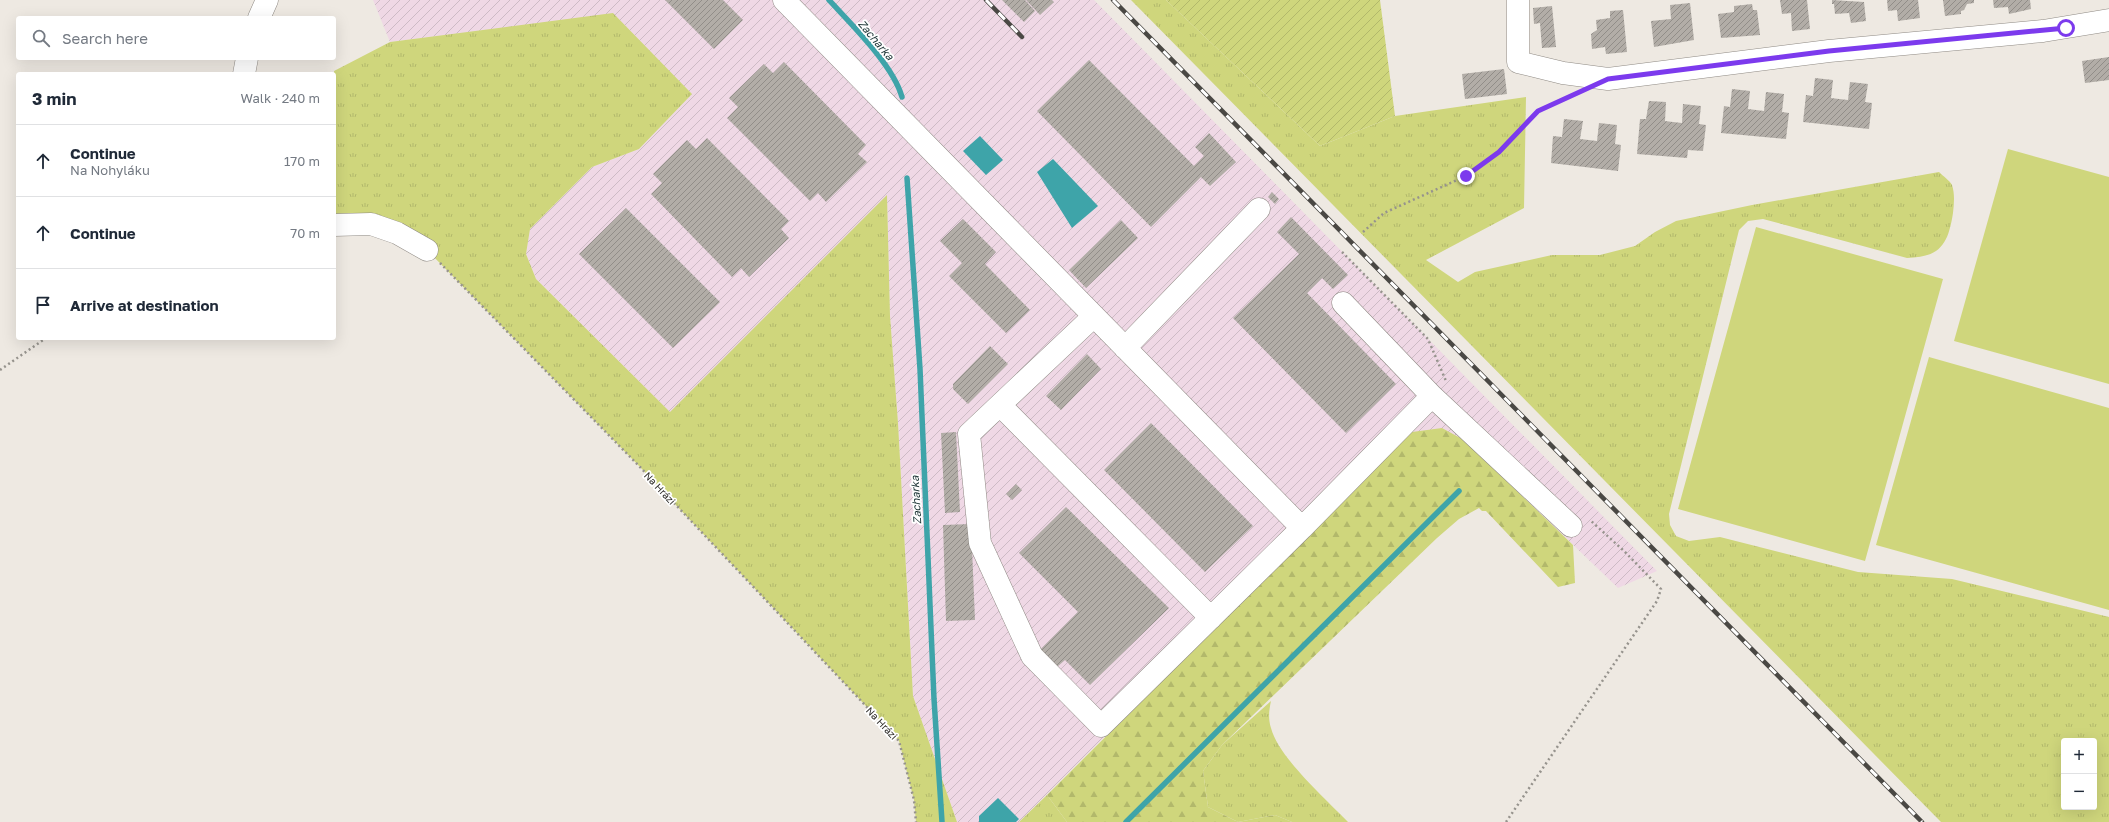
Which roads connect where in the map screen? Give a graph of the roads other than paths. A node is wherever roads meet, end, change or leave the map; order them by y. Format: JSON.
{"nodes":[{"id":1,"x":267,"y":0,"type":"edge"},
{"id":2,"x":784,"y":0,"type":"edge"},
{"id":3,"x":1518,"y":0,"type":"edge"},
{"id":4,"x":260,"y":16,"type":"edge"},
{"id":5,"x":2109,"y":20,"type":"edge"},
{"id":6,"x":247,"y":60,"type":"edge"},
{"id":7,"x":244,"y":72,"type":"edge"},
{"id":8,"x":1259,"y":209,"type":"dead end"},
{"id":9,"x":336,"y":225,"type":"edge"},
{"id":10,"x":427,"y":250,"type":"road end"},
{"id":11,"x":1343,"y":303,"type":"dead end"},
{"id":12,"x":1094,"y":316,"type":"junction"},
{"id":13,"x":1125,"y":348,"type":"junction"},
{"id":14,"x":1440,"y":392,"type":"junction"},
{"id":15,"x":1000,"y":405,"type":"junction"},
{"id":16,"x":1578,"y":520,"type":"road end"},
{"id":17,"x":1302,"y":528,"type":"junction"},
{"id":18,"x":1212,"y":618,"type":"junction"}],
"edges":[{"from":1,"to":4,"type":"street"},
{"from":2,"to":12,"type":"street"},
{"from":3,"to":5,"type":"street"},
{"from":6,"to":7,"type":"street"},
{"from":8,"to":13,"type":"street"},
{"from":9,"to":10,"type":"street"},
{"from":11,"to":14,"type":"street"},
{"from":12,"to":13,"type":"street"},
{"from":12,"to":15,"type":"street"},
{"from":13,"to":17,"type":"street"},
{"from":14,"to":16,"type":"street"},
{"from":14,"to":17,"type":"street"},
{"from":15,"to":18,"type":"street"},
{"from":15,"to":18,"type":"street"},
{"from":17,"to":18,"type":"street"}]}
